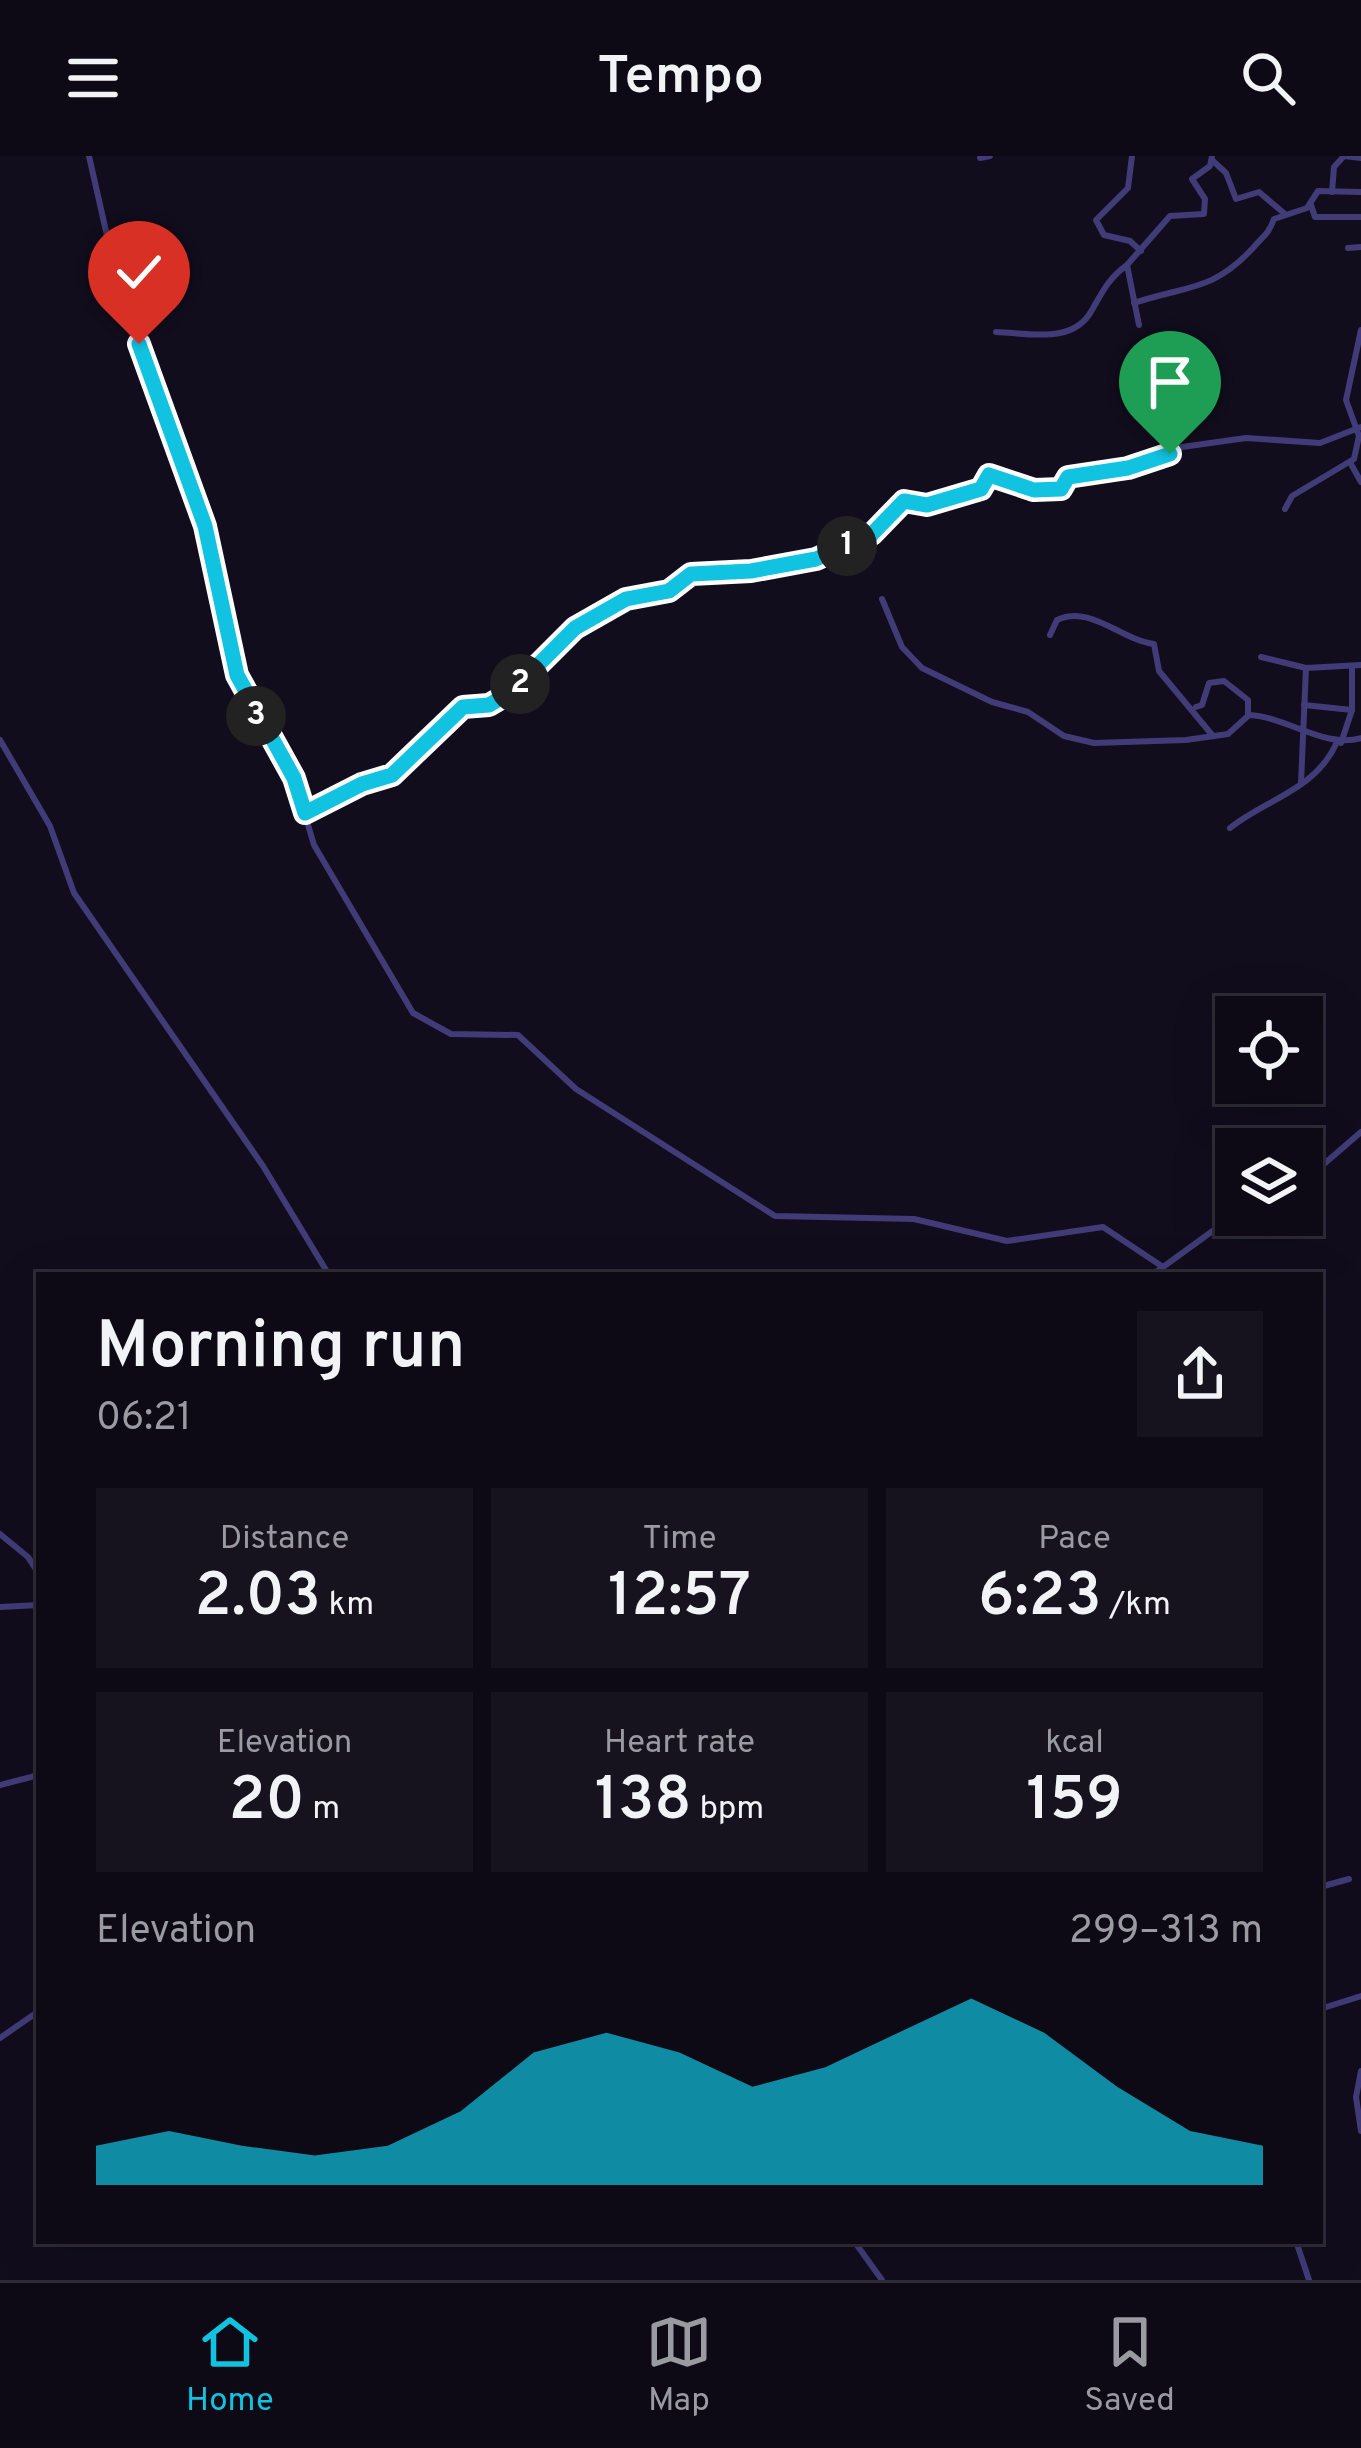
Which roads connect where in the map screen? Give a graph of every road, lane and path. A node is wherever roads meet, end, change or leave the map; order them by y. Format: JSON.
{"nodes":[{"id":1,"x":89,"y":156,"type":"edge"},
{"id":2,"x":1132,"y":156,"type":"edge"},
{"id":3,"x":1344,"y":156,"type":"edge"},
{"id":4,"x":1361,"y":158,"type":"edge"},
{"id":5,"x":1214,"y":161,"type":"edge"},
{"id":6,"x":1332,"y":175,"type":"junction"},
{"id":7,"x":1318,"y":191,"type":"junction"},
{"id":8,"x":1332,"y":192,"type":"junction"},
{"id":9,"x":1361,"y":192,"type":"edge"},
{"id":10,"x":1311,"y":205,"type":"junction"},
{"id":11,"x":1285,"y":214,"type":"junction"},
{"id":12,"x":1361,"y":218,"type":"edge"},
{"id":13,"x":1142,"y":247,"type":"junction"},
{"id":14,"x":1361,"y":247,"type":"edge"},
{"id":15,"x":1348,"y":248,"type":"dead end"},
{"id":16,"x":1126,"y":265,"type":"junction"},
{"id":17,"x":1134,"y":303,"type":"junction"},
{"id":18,"x":1139,"y":325,"type":"dead end"},
{"id":19,"x":1361,"y":330,"type":"edge"},
{"id":20,"x":996,"y":332,"type":"dead end"},
{"id":21,"x":1359,"y":428,"type":"edge"},
{"id":22,"x":1351,"y":464,"type":"junction"},
{"id":23,"x":1361,"y":482,"type":"edge"},
{"id":24,"x":1286,"y":509,"type":"dead end"},
{"id":25,"x":882,"y":598,"type":"dead end"},
{"id":26,"x":1050,"y":635,"type":"dead end"},
{"id":27,"x":1261,"y":656,"type":"dead end"},
{"id":28,"x":1356,"y":666,"type":"edge"},
{"id":29,"x":1306,"y":668,"type":"junction"},
{"id":30,"x":1304,"y":706,"type":"junction"},
{"id":31,"x":1193,"y":708,"type":"junction"},
{"id":32,"x":1352,"y":710,"type":"junction"},
{"id":33,"x":1248,"y":715,"type":"junction"},
{"id":34,"x":1306,"y":729,"type":"junction"},
{"id":35,"x":1213,"y":736,"type":"junction"},
{"id":36,"x":1361,"y":738,"type":"edge"},
{"id":37,"x":0,"y":740,"type":"edge"},
{"id":38,"x":1339,"y":742,"type":"junction"},
{"id":39,"x":1301,"y":786,"type":"junction"},
{"id":40,"x":305,"y":813,"type":"junction"},
{"id":41,"x":1230,"y":829,"type":"dead end"},
{"id":42,"x":1361,"y":1132,"type":"edge"},
{"id":43,"x":1323,"y":1165,"type":"edge"},
{"id":44,"x":1215,"y":1229,"type":"edge"},
{"id":45,"x":1163,"y":1267,"type":"junction"},
{"id":46,"x":327,"y":1272,"type":"edge"},
{"id":47,"x":1156,"y":1272,"type":"edge"},
{"id":48,"x":0,"y":1534,"type":"edge"},
{"id":49,"x":36,"y":1569,"type":"edge"},
{"id":50,"x":36,"y":1605,"type":"edge"},
{"id":51,"x":0,"y":1607,"type":"edge"},
{"id":52,"x":36,"y":1775,"type":"edge"},
{"id":53,"x":0,"y":1786,"type":"edge"},
{"id":54,"x":1349,"y":1879,"type":"dead end"},
{"id":55,"x":1323,"y":1887,"type":"edge"},
{"id":56,"x":1361,"y":1996,"type":"edge"},
{"id":57,"x":1323,"y":2008,"type":"edge"},
{"id":58,"x":36,"y":2013,"type":"edge"},
{"id":59,"x":0,"y":2038,"type":"edge"},
{"id":60,"x":1361,"y":2071,"type":"edge"},
{"id":61,"x":1361,"y":2131,"type":"edge"},
{"id":62,"x":856,"y":2244,"type":"edge"},
{"id":63,"x":1297,"y":2244,"type":"edge"},
{"id":64,"x":882,"y":2280,"type":"edge"},
{"id":65,"x":1309,"y":2280,"type":"edge"}],
"edges":[{"from":1,"to":40,"type":"street"},
{"from":2,"to":13,"type":"street"},
{"from":3,"to":4,"type":"street"},
{"from":3,"to":6,"type":"street"},
{"from":5,"to":11,"type":"street"},
{"from":5,"to":13,"type":"street"},
{"from":6,"to":7,"type":"street"},
{"from":6,"to":8,"type":"street"},
{"from":7,"to":8,"type":"street"},
{"from":7,"to":10,"type":"street"},
{"from":8,"to":9,"type":"street"},
{"from":10,"to":11,"type":"street"},
{"from":10,"to":12,"type":"street"},
{"from":11,"to":17,"type":"street"},
{"from":13,"to":16,"type":"street"},
{"from":14,"to":15,"type":"street"},
{"from":16,"to":17,"type":"street"},
{"from":16,"to":20,"type":"street"},
{"from":17,"to":18,"type":"street"},
{"from":19,"to":21,"type":"street"},
{"from":21,"to":22,"type":"street"},
{"from":21,"to":40,"type":"street"},
{"from":22,"to":23,"type":"street"},
{"from":22,"to":24,"type":"street"},
{"from":25,"to":35,"type":"street"},
{"from":26,"to":31,"type":"street"},
{"from":27,"to":29,"type":"street"},
{"from":28,"to":29,"type":"street"},
{"from":28,"to":32,"type":"street"},
{"from":29,"to":30,"type":"street"},
{"from":30,"to":32,"type":"street"},
{"from":30,"to":34,"type":"street"},
{"from":31,"to":33,"type":"street"},
{"from":31,"to":35,"type":"street"},
{"from":32,"to":38,"type":"street"},
{"from":33,"to":34,"type":"street"},
{"from":33,"to":35,"type":"street"},
{"from":34,"to":38,"type":"street"},
{"from":34,"to":39,"type":"street"},
{"from":36,"to":38,"type":"street"},
{"from":37,"to":46,"type":"street"},
{"from":38,"to":39,"type":"street"},
{"from":39,"to":41,"type":"street"},
{"from":40,"to":45,"type":"street"},
{"from":42,"to":43,"type":"street"},
{"from":44,"to":45,"type":"street"},
{"from":45,"to":47,"type":"street"},
{"from":48,"to":49,"type":"street"},
{"from":50,"to":51,"type":"street"},
{"from":52,"to":53,"type":"street"},
{"from":54,"to":55,"type":"street"},
{"from":56,"to":57,"type":"street"},
{"from":58,"to":59,"type":"street"},
{"from":60,"to":61,"type":"street"},
{"from":62,"to":64,"type":"street"},
{"from":63,"to":65,"type":"street"}]}
